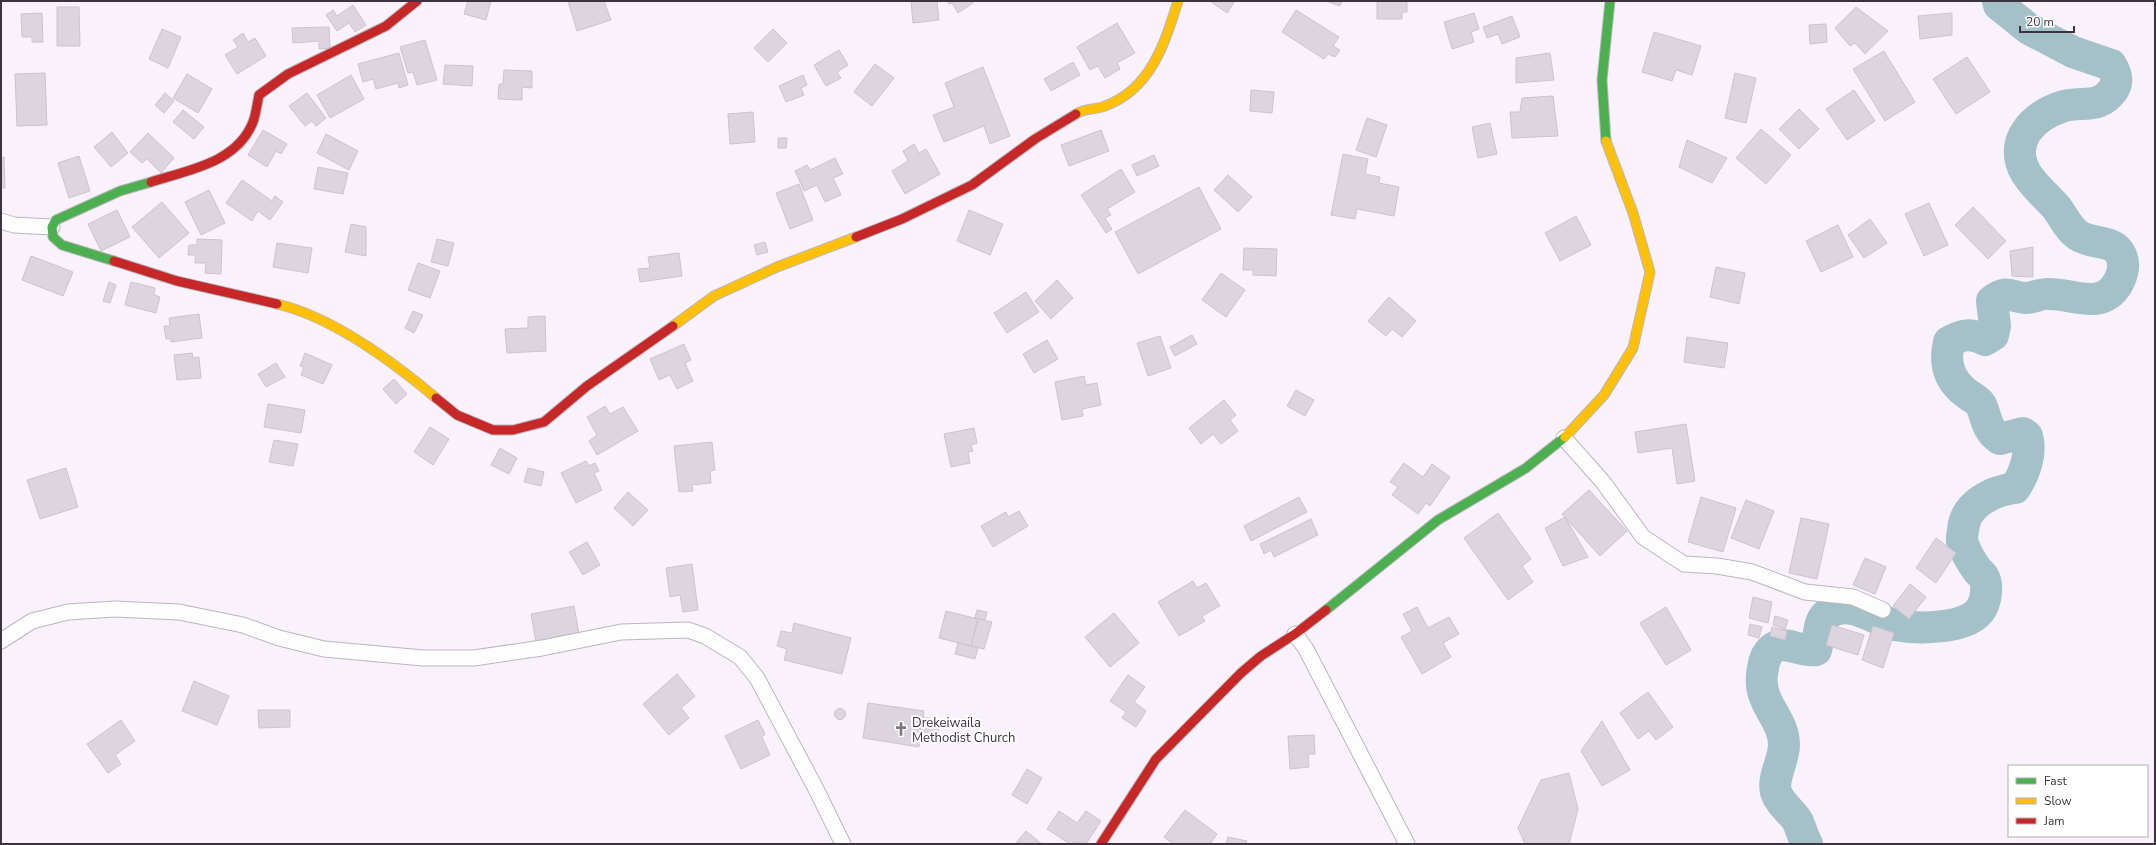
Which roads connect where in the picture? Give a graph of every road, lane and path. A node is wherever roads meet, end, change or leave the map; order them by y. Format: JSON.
{"nodes":[{"id":1,"x":417,"y":1,"type":"edge"},
{"id":2,"x":1178,"y":1,"type":"edge"},
{"id":3,"x":1610,"y":1,"type":"edge"},
{"id":4,"x":1,"y":221,"type":"edge"},
{"id":5,"x":52,"y":227,"type":"junction"},
{"id":6,"x":1564,"y":438,"type":"junction"},
{"id":7,"x":1883,"y":610,"type":"dead end"},
{"id":8,"x":1295,"y":634,"type":"junction"},
{"id":9,"x":1,"y":642,"type":"edge"},
{"id":10,"x":843,"y":844,"type":"edge"},
{"id":11,"x":1101,"y":844,"type":"edge"},
{"id":12,"x":1407,"y":844,"type":"edge"}],
"edges":[{"from":1,"to":5,"type":"street"},
{"from":2,"to":5,"type":"street"},
{"from":3,"to":6,"type":"street"},
{"from":4,"to":5,"type":"street"},
{"from":6,"to":7,"type":"street"},
{"from":6,"to":8,"type":"street"},
{"from":8,"to":11,"type":"street"},
{"from":8,"to":12,"type":"street"},
{"from":9,"to":10,"type":"street"}]}
